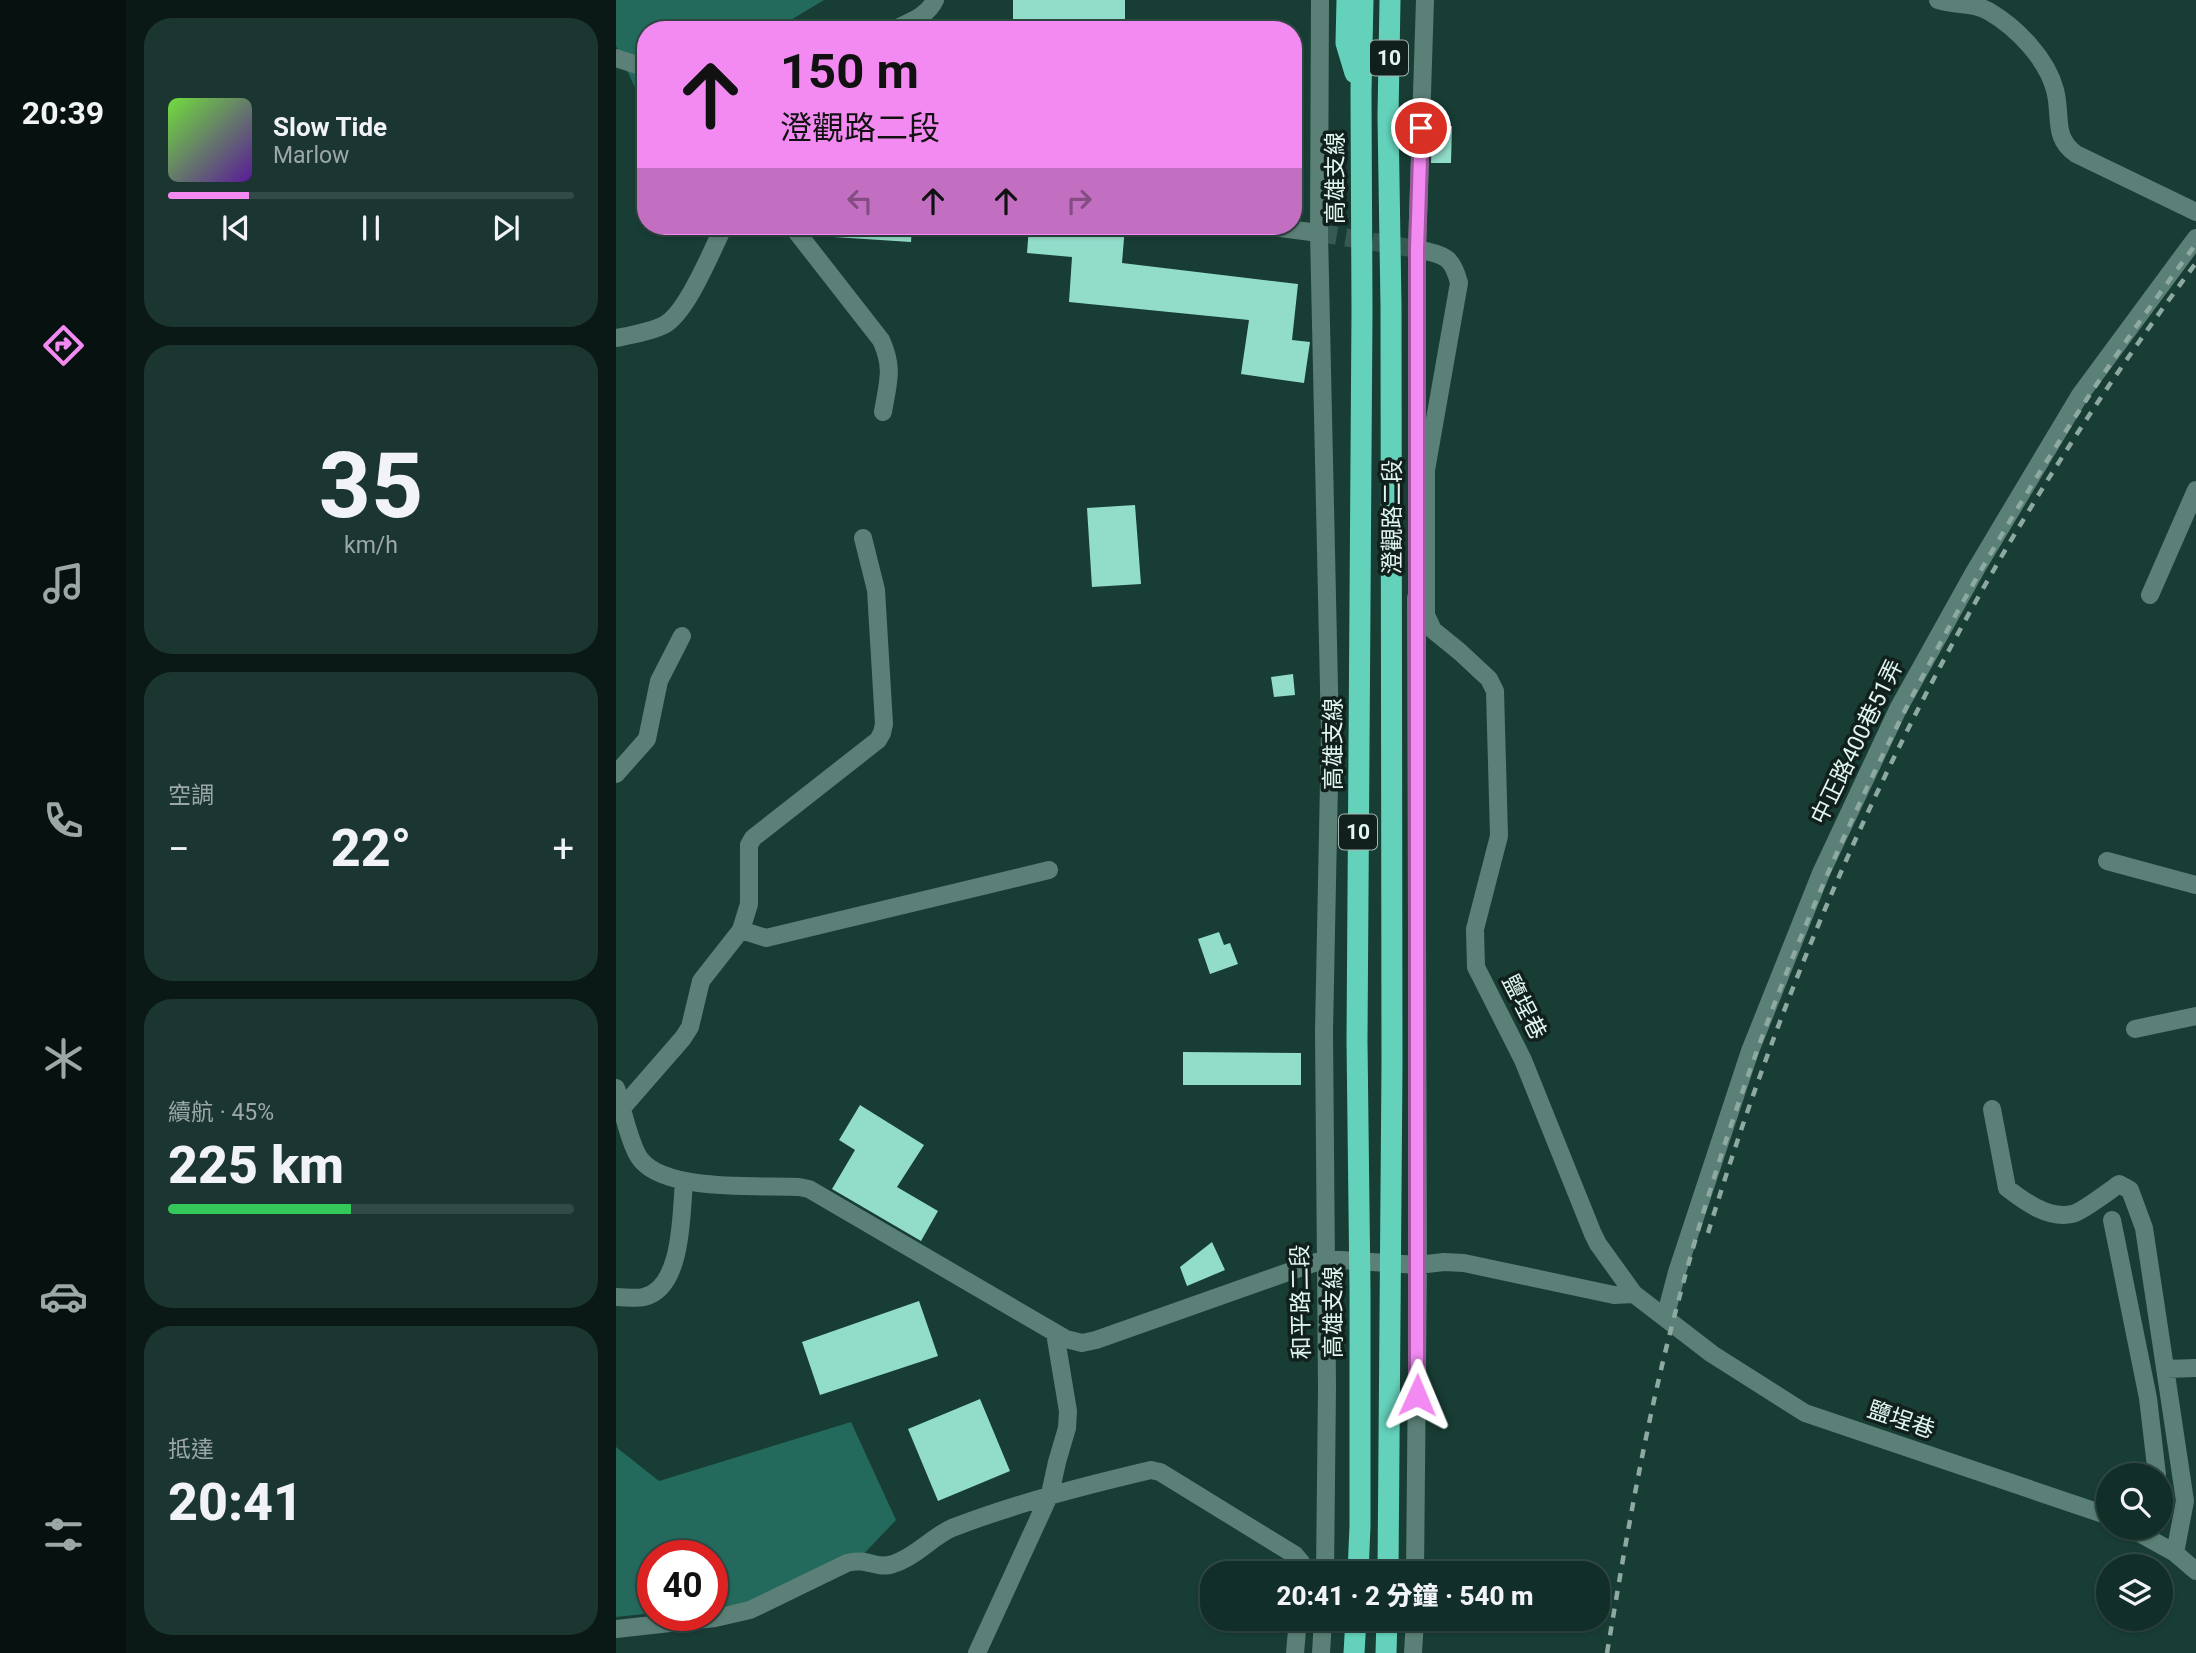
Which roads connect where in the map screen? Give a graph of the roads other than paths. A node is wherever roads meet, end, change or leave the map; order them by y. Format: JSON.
{"nodes":[{"id":1,"x":935,"y":0,"type":"edge"},
{"id":2,"x":1320,"y":0,"type":"edge"},
{"id":3,"x":1346,"y":0,"type":"edge"},
{"id":4,"x":1363,"y":0,"type":"edge"},
{"id":5,"x":1391,"y":0,"type":"edge"},
{"id":6,"x":1401,"y":0,"type":"edge"},
{"id":7,"x":1425,"y":0,"type":"edge"},
{"id":8,"x":1938,"y":0,"type":"edge"},
{"id":9,"x":911,"y":21,"type":"edge"},
{"id":10,"x":616,"y":58,"type":"edge"},
{"id":11,"x":637,"y":65,"type":"edge"},
{"id":12,"x":1361,"y":90,"type":"junction"},
{"id":13,"x":1388,"y":116,"type":"junction"},
{"id":14,"x":2196,"y":212,"type":"edge"},
{"id":15,"x":1302,"y":231,"type":"edge"},
{"id":16,"x":1319,"y":233,"type":"junction"},
{"id":17,"x":720,"y":235,"type":"edge"},
{"id":18,"x":799,"y":235,"type":"edge"},
{"id":19,"x":2196,"y":238,"type":"edge"},
{"id":20,"x":1417,"y":249,"type":"junction"},
{"id":21,"x":616,"y":338,"type":"edge"},
{"id":22,"x":883,"y":412,"type":"dead end"},
{"id":23,"x":2196,"y":490,"type":"edge"},
{"id":24,"x":863,"y":538,"type":"dead end"},
{"id":25,"x":2150,"y":595,"type":"dead end"},
{"id":26,"x":682,"y":636,"type":"dead end"},
{"id":27,"x":616,"y":774,"type":"edge"},
{"id":28,"x":2107,"y":861,"type":"dead end"},
{"id":29,"x":1049,"y":870,"type":"dead end"},
{"id":30,"x":2196,"y":885,"type":"edge"},
{"id":31,"x":741,"y":930,"type":"junction"},
{"id":32,"x":2196,"y":1016,"type":"edge"},
{"id":33,"x":2135,"y":1029,"type":"dead end"},
{"id":34,"x":616,"y":1088,"type":"edge"},
{"id":35,"x":622,"y":1108,"type":"junction"},
{"id":36,"x":1992,"y":1109,"type":"dead end"},
{"id":37,"x":684,"y":1182,"type":"junction"},
{"id":38,"x":2112,"y":1220,"type":"dead end"},
{"id":39,"x":1325,"y":1259,"type":"junction"},
{"id":40,"x":1418,"y":1265,"type":"junction"},
{"id":41,"x":1634,"y":1294,"type":"junction"},
{"id":42,"x":616,"y":1297,"type":"edge"},
{"id":43,"x":1665,"y":1318,"type":"junction"},
{"id":44,"x":1055,"y":1333,"type":"junction"},
{"id":45,"x":2196,"y":1368,"type":"edge"},
{"id":46,"x":2165,"y":1369,"type":"junction"},
{"id":47,"x":2157,"y":1463,"type":"edge"},
{"id":48,"x":2173,"y":1482,"type":"edge"},
{"id":49,"x":2182,"y":1485,"type":"junction"},
{"id":50,"x":1050,"y":1494,"type":"junction"},
{"id":51,"x":2096,"y":1512,"type":"edge"},
{"id":52,"x":2152,"y":1540,"type":"edge"},
{"id":53,"x":2175,"y":1553,"type":"junction"},
{"id":54,"x":1300,"y":1561,"type":"edge"},
{"id":55,"x":1325,"y":1561,"type":"edge"},
{"id":56,"x":1359,"y":1561,"type":"edge"},
{"id":57,"x":1388,"y":1561,"type":"edge"},
{"id":58,"x":1415,"y":1561,"type":"edge"},
{"id":59,"x":2196,"y":1571,"type":"edge"},
{"id":60,"x":616,"y":1629,"type":"edge"},
{"id":61,"x":1297,"y":1631,"type":"edge"},
{"id":62,"x":1322,"y":1631,"type":"edge"},
{"id":63,"x":1355,"y":1631,"type":"edge"},
{"id":64,"x":1387,"y":1631,"type":"edge"},
{"id":65,"x":1414,"y":1631,"type":"edge"},
{"id":66,"x":978,"y":1653,"type":"edge"},
{"id":67,"x":1295,"y":1653,"type":"edge"},
{"id":68,"x":1321,"y":1653,"type":"edge"},
{"id":69,"x":1354,"y":1653,"type":"edge"},
{"id":70,"x":1386,"y":1653,"type":"edge"},
{"id":71,"x":1413,"y":1653,"type":"edge"}],
"edges":[{"from":1,"to":9,"type":"street"},
{"from":2,"to":16,"type":"street"},
{"from":3,"to":12,"type":"highway"},
{"from":4,"to":12,"type":"highway","name":"高雄支線","number":"10"},
{"from":5,"to":13,"type":"highway","number":"10"},
{"from":6,"to":13,"type":"highway"},
{"from":7,"to":20,"type":"street","name":"澄觀路二段"},
{"from":8,"to":14,"type":"street"},
{"from":10,"to":11,"type":"street"},
{"from":12,"to":56,"type":"highway","name":"高雄支線","number":"10"},
{"from":13,"to":57,"type":"highway","number":"10"},
{"from":15,"to":16,"type":"street"},
{"from":16,"to":39,"type":"street","name":"和平路二段"},
{"from":17,"to":21,"type":"street"},
{"from":18,"to":22,"type":"street"},
{"from":19,"to":43,"type":"street","name":"中正路400巷51弄"},
{"from":20,"to":40,"type":"street","name":"澄觀路二段"},
{"from":20,"to":41,"type":"street","name":"鹽埕巷"},
{"from":23,"to":25,"type":"street"},
{"from":24,"to":31,"type":"street"},
{"from":26,"to":27,"type":"street"},
{"from":28,"to":30,"type":"street"},
{"from":29,"to":31,"type":"street"},
{"from":31,"to":35,"type":"street"},
{"from":32,"to":33,"type":"street"},
{"from":34,"to":35,"type":"street"},
{"from":35,"to":37,"type":"street"},
{"from":36,"to":46,"type":"street"},
{"from":37,"to":42,"type":"street"},
{"from":37,"to":44,"type":"street"},
{"from":38,"to":47,"type":"street"},
{"from":39,"to":40,"type":"street"},
{"from":39,"to":44,"type":"street"},
{"from":39,"to":55,"type":"street","name":"和平路二段"},
{"from":40,"to":41,"type":"street"},
{"from":40,"to":58,"type":"street"},
{"from":41,"to":43,"type":"street","name":"鹽埕巷"},
{"from":43,"to":51,"type":"street","name":"鹽埕巷"},
{"from":44,"to":50,"type":"street"},
{"from":45,"to":46,"type":"street"},
{"from":46,"to":49,"type":"street"},
{"from":48,"to":49,"type":"street"},
{"from":49,"to":53,"type":"street"},
{"from":50,"to":54,"type":"street"},
{"from":50,"to":60,"type":"street"},
{"from":50,"to":66,"type":"street"},
{"from":52,"to":53,"type":"street"},
{"from":53,"to":59,"type":"street"},
{"from":61,"to":67,"type":"street"},
{"from":62,"to":68,"type":"street"},
{"from":63,"to":69,"type":"highway"},
{"from":64,"to":70,"type":"highway"},
{"from":65,"to":71,"type":"street"}]}
